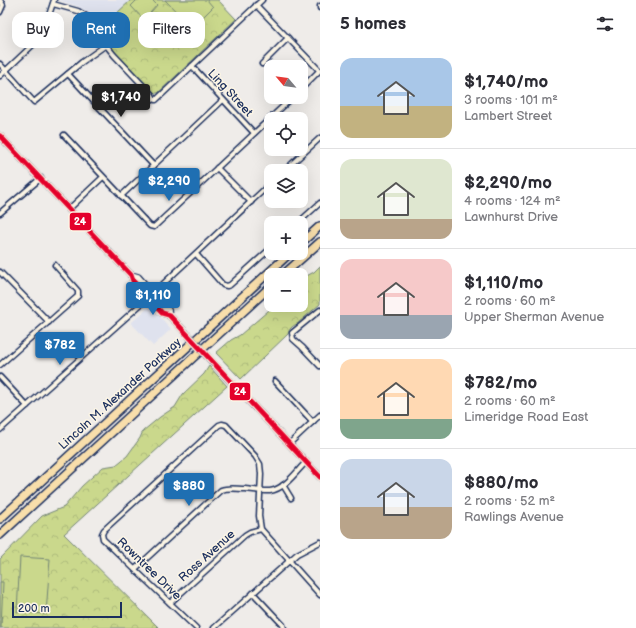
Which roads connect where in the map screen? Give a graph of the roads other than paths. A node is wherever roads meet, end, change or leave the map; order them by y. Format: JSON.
{"nodes":[{"id":1,"x":0,"y":0,"type":"edge"},
{"id":2,"x":262,"y":0,"type":"edge"},
{"id":3,"x":54,"y":2,"type":"edge"},
{"id":4,"x":256,"y":5,"type":"junction"},
{"id":5,"x":0,"y":12,"type":"edge"},
{"id":6,"x":80,"y":12,"type":"edge"},
{"id":7,"x":288,"y":38,"type":"junction"},
{"id":8,"x":102,"y":48,"type":"edge"},
{"id":9,"x":109,"y":48,"type":"edge"},
{"id":10,"x":0,"y":64,"type":"edge"},
{"id":11,"x":262,"y":64,"type":"dead end"},
{"id":12,"x":192,"y":66,"type":"junction"},
{"id":13,"x":6,"y":71,"type":"junction"},
{"id":14,"x":68,"y":74,"type":"junction"},
{"id":15,"x":0,"y":76,"type":"edge"},
{"id":16,"x":308,"y":82,"type":"edge"},
{"id":17,"x":223,"y":100,"type":"junction"},
{"id":18,"x":285,"y":104,"type":"edge"},
{"id":19,"x":254,"y":133,"type":"junction"},
{"id":20,"x":64,"y":135,"type":"dead end"},
{"id":21,"x":0,"y":136,"type":"edge"},
{"id":22,"x":320,"y":138,"type":"edge"},
{"id":23,"x":292,"y":164,"type":"edge"},
{"id":24,"x":154,"y":166,"type":"junction"},
{"id":25,"x":218,"y":168,"type":"junction"},
{"id":26,"x":103,"y":177,"type":"junction"},
{"id":27,"x":40,"y":178,"type":"junction"},
{"id":28,"x":264,"y":190,"type":"edge"},
{"id":29,"x":121,"y":196,"type":"junction"},
{"id":30,"x":251,"y":202,"type":"junction"},
{"id":31,"x":320,"y":203,"type":"edge"},
{"id":32,"x":69,"y":209,"type":"junction"},
{"id":33,"x":1,"y":211,"type":"edge"},
{"id":34,"x":306,"y":216,"type":"edge"},
{"id":35,"x":320,"y":226,"type":"edge"},
{"id":36,"x":308,"y":237,"type":"edge"},
{"id":37,"x":320,"y":242,"type":"edge"},
{"id":38,"x":196,"y":254,"type":"junction"},
{"id":39,"x":264,"y":254,"type":"edge"},
{"id":40,"x":282,"y":260,"type":"edge"},
{"id":41,"x":55,"y":265,"type":"dead end"},
{"id":42,"x":291,"y":268,"type":"edge"},
{"id":43,"x":0,"y":272,"type":"edge"},
{"id":44,"x":131,"y":275,"type":"junction"},
{"id":45,"x":264,"y":292,"type":"edge"},
{"id":46,"x":154,"y":294,"type":"junction"},
{"id":47,"x":148,"y":298,"type":"junction"},
{"id":48,"x":320,"y":310,"type":"edge"},
{"id":49,"x":169,"y":315,"type":"junction"},
{"id":50,"x":49,"y":322,"type":"junction"},
{"id":51,"x":0,"y":365,"type":"edge"},
{"id":52,"x":320,"y":366,"type":"edge"},
{"id":53,"x":0,"y":377,"type":"edge"},
{"id":54,"x":275,"y":381,"type":"dead end"},
{"id":55,"x":27,"y":406,"type":"junction"},
{"id":56,"x":320,"y":414,"type":"edge"},
{"id":57,"x":313,"y":422,"type":"junction"},
{"id":58,"x":0,"y":430,"type":"edge"},
{"id":59,"x":289,"y":444,"type":"junction"},
{"id":60,"x":306,"y":462,"type":"junction"},
{"id":61,"x":320,"y":477,"type":"edge"},
{"id":62,"x":283,"y":485,"type":"junction"},
{"id":63,"x":261,"y":490,"type":"junction"},
{"id":64,"x":40,"y":498,"type":"junction"},
{"id":65,"x":291,"y":498,"type":"dead end"},
{"id":66,"x":8,"y":510,"type":"junction"},
{"id":67,"x":0,"y":514,"type":"edge"},
{"id":68,"x":0,"y":519,"type":"edge"},
{"id":69,"x":261,"y":529,"type":"junction"},
{"id":70,"x":0,"y":535,"type":"edge"},
{"id":71,"x":0,"y":540,"type":"edge"},
{"id":72,"x":320,"y":542,"type":"edge"},
{"id":73,"x":289,"y":561,"type":"junction"},
{"id":74,"x":135,"y":569,"type":"junction"},
{"id":75,"x":253,"y":593,"type":"junction"},
{"id":76,"x":320,"y":595,"type":"edge"},
{"id":77,"x":170,"y":603,"type":"junction"},
{"id":78,"x":196,"y":628,"type":"edge"},
{"id":79,"x":214,"y":628,"type":"edge"},
{"id":80,"x":284,"y":628,"type":"edge"}],
"edges":[{"from":1,"to":5,"type":"street"},
{"from":2,"to":4,"type":"street"},
{"from":3,"to":6,"type":"street"},
{"from":3,"to":13,"type":"street"},
{"from":4,"to":7,"type":"street"},
{"from":4,"to":12,"type":"street"},
{"from":7,"to":11,"type":"street"},
{"from":7,"to":16,"type":"street"},
{"from":8,"to":14,"type":"street"},
{"from":9,"to":12,"type":"street"},
{"from":10,"to":13,"type":"street"},
{"from":12,"to":17,"type":"street","name":"Ling Street"},
{"from":13,"to":14,"type":"street"},
{"from":13,"to":15,"type":"street"},
{"from":14,"to":24,"type":"street"},
{"from":17,"to":19,"type":"street","name":"Ling Street"},
{"from":17,"to":24,"type":"street"},
{"from":18,"to":19,"type":"street"},
{"from":19,"to":25,"type":"street"},
{"from":20,"to":26,"type":"street"},
{"from":21,"to":27,"type":"main road"},
{"from":22,"to":23,"type":"street"},
{"from":24,"to":29,"type":"street"},
{"from":25,"to":29,"type":"street"},
{"from":25,"to":30,"type":"street"},
{"from":26,"to":29,"type":"street"},
{"from":26,"to":32,"type":"street"},
{"from":27,"to":32,"type":"main road"},
{"from":27,"to":33,"type":"street"},
{"from":28,"to":30,"type":"street"},
{"from":30,"to":38,"type":"street"},
{"from":31,"to":34,"type":"street"},
{"from":32,"to":44,"type":"main road"},
{"from":35,"to":36,"type":"highway"},
{"from":37,"to":42,"type":"highway"},
{"from":38,"to":39,"type":"street"},
{"from":38,"to":46,"type":"street"},
{"from":40,"to":66,"type":"highway","name":"Lincoln M. Alexander Parkway"},
{"from":41,"to":50,"type":"street"},
{"from":43,"to":50,"type":"street"},
{"from":44,"to":46,"type":"main road"},
{"from":44,"to":47,"type":"main road"},
{"from":45,"to":64,"type":"highway","name":"Lincoln M. Alexander Parkway"},
{"from":46,"to":47,"type":"street"},
{"from":46,"to":49,"type":"main road"},
{"from":47,"to":49,"type":"main road"},
{"from":47,"to":55,"type":"street"},
{"from":48,"to":52,"type":"street"},
{"from":49,"to":59,"type":"main road","bridge":true},
{"from":50,"to":51,"type":"street"},
{"from":53,"to":55,"type":"street"},
{"from":54,"to":57,"type":"street"},
{"from":55,"to":58,"type":"street"},
{"from":56,"to":57,"type":"street"},
{"from":57,"to":59,"type":"street"},
{"from":59,"to":60,"type":"main road"},
{"from":60,"to":61,"type":"main road"},
{"from":60,"to":62,"type":"street"},
{"from":62,"to":63,"type":"street"},
{"from":62,"to":65,"type":"street"},
{"from":63,"to":69,"type":"street","name":"Rowntree Drive"},
{"from":63,"to":74,"type":"street"},
{"from":63,"to":74,"type":"street","name":"Rowntree Drive"},
{"from":64,"to":70,"type":"highway","name":"Lincoln M. Alexander Parkway"},
{"from":64,"to":71,"type":"highway"},
{"from":66,"to":67,"type":"highway"},
{"from":66,"to":68,"type":"highway","name":"Lincoln M. Alexander Parkway"},
{"from":69,"to":73,"type":"street"},
{"from":69,"to":77,"type":"street","name":"Ross Avenue"},
{"from":72,"to":73,"type":"street"},
{"from":73,"to":75,"type":"street"},
{"from":73,"to":76,"type":"street"},
{"from":74,"to":77,"type":"street","name":"Rowntree Drive"},
{"from":75,"to":79,"type":"street"},
{"from":75,"to":80,"type":"street"},
{"from":77,"to":78,"type":"street","name":"Rowntree Drive"}]}
